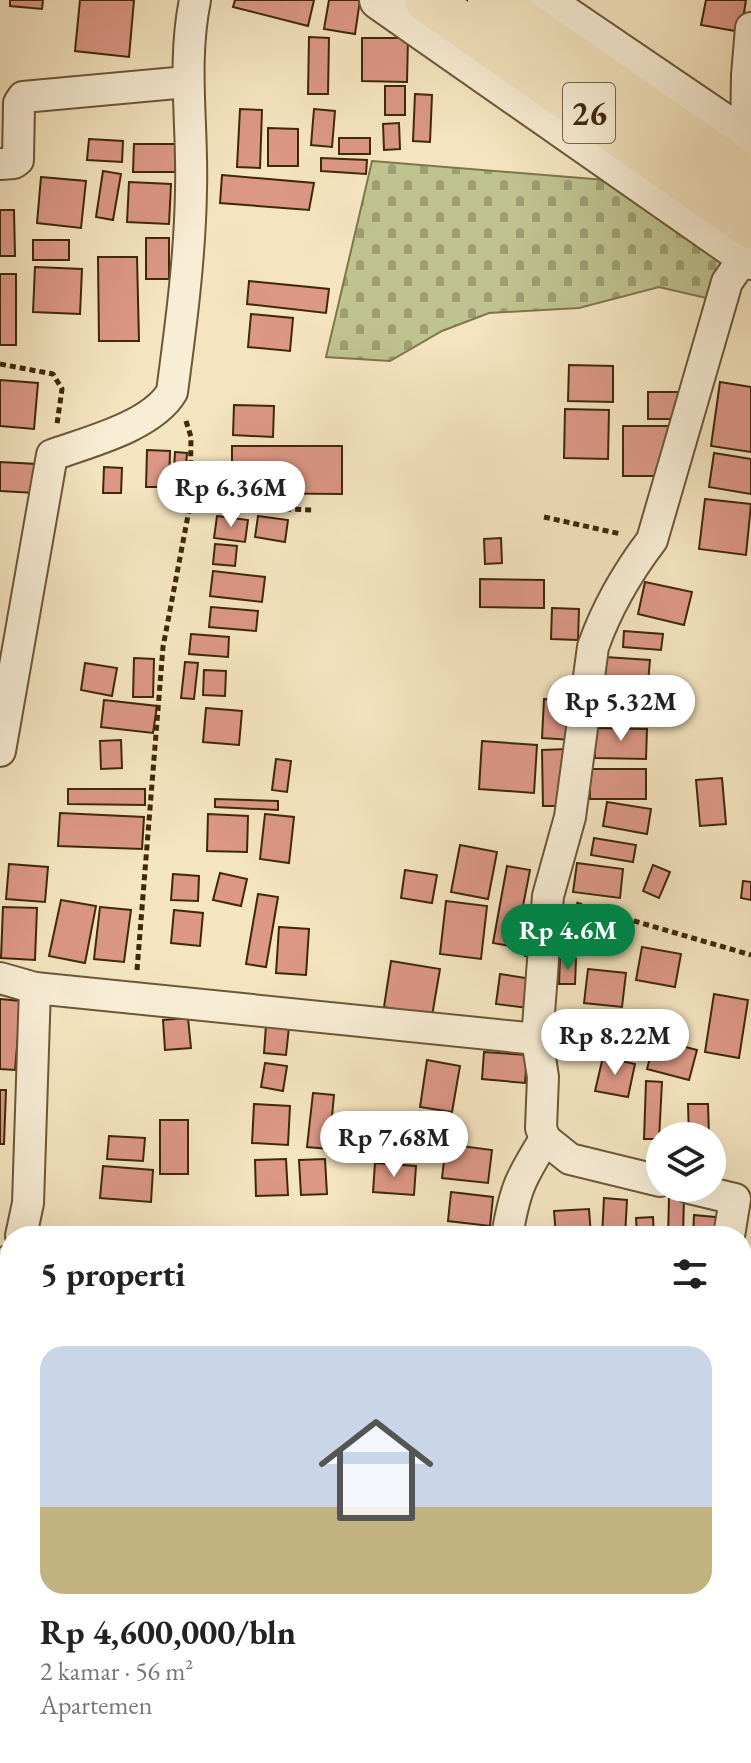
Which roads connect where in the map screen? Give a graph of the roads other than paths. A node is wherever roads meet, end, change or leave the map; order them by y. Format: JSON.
{"nodes":[{"id":1,"x":195,"y":0,"type":"edge"},
{"id":2,"x":379,"y":0,"type":"edge"},
{"id":3,"x":427,"y":0,"type":"edge"},
{"id":4,"x":490,"y":0,"type":"edge"},
{"id":5,"x":542,"y":0,"type":"edge"},
{"id":6,"x":751,"y":28,"type":"edge"},
{"id":7,"x":187,"y":82,"type":"junction"},
{"id":8,"x":749,"y":154,"type":"edge"},
{"id":9,"x":0,"y":164,"type":"edge"},
{"id":10,"x":749,"y":247,"type":"edge"},
{"id":11,"x":0,"y":751,"type":"edge"},
{"id":12,"x":0,"y":978,"type":"edge"},
{"id":13,"x":35,"y":988,"type":"junction"},
{"id":14,"x":537,"y":1039,"type":"junction"},
{"id":15,"x":545,"y":1139,"type":"junction"},
{"id":16,"x":646,"y":1178,"type":"edge"},
{"id":17,"x":726,"y":1197,"type":"edge"},
{"id":18,"x":23,"y":1226,"type":"edge"},
{"id":19,"x":509,"y":1226,"type":"edge"},
{"id":20,"x":731,"y":1226,"type":"edge"}],
"edges":[{"from":1,"to":7,"type":"street"},
{"from":2,"to":10,"type":"street"},
{"from":3,"to":10,"type":"highway","number":"26"},
{"from":4,"to":8,"type":"highway","number":"26"},
{"from":5,"to":8,"type":"street"},
{"from":6,"to":8,"type":"street"},
{"from":7,"to":9,"type":"street"},
{"from":7,"to":11,"type":"street"},
{"from":10,"to":14,"type":"street"},
{"from":12,"to":13,"type":"street"},
{"from":13,"to":14,"type":"street"},
{"from":13,"to":18,"type":"street"},
{"from":14,"to":15,"type":"street"},
{"from":15,"to":16,"type":"street"},
{"from":15,"to":19,"type":"street"},
{"from":17,"to":20,"type":"street"}]}
